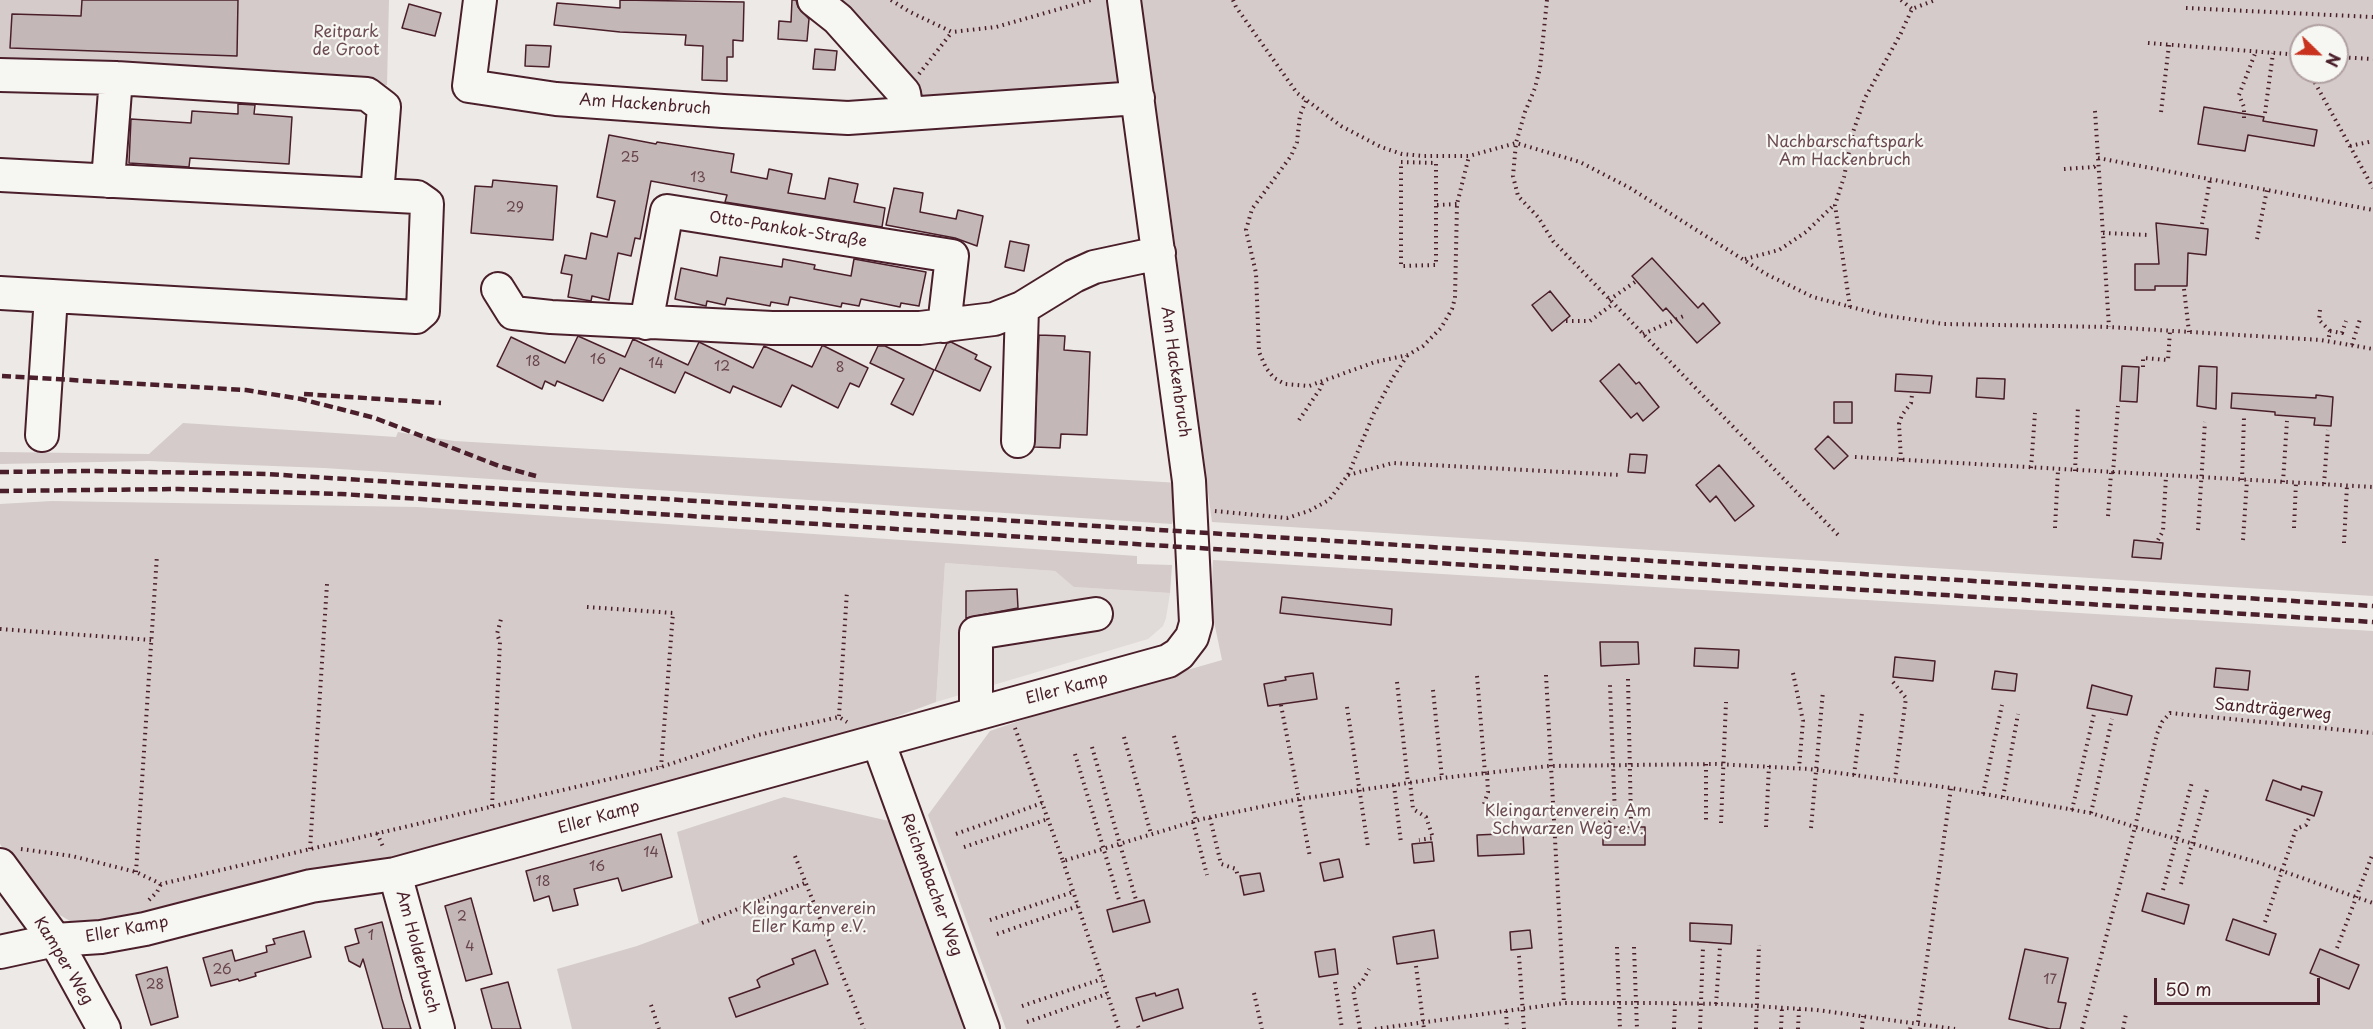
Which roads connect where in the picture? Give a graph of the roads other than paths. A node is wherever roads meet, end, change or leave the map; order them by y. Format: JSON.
{"nodes":[{"id":1,"x":480,"y":0,"type":"edge"},
{"id":2,"x":814,"y":0,"type":"edge"},
{"id":3,"x":1124,"y":0,"type":"edge"},
{"id":4,"x":0,"y":75,"type":"edge"},
{"id":5,"x":116,"y":78,"type":"junction"},
{"id":6,"x":1138,"y":98,"type":"junction"},
{"id":7,"x":906,"y":103,"type":"junction"},
{"id":8,"x":0,"y":175,"type":"edge"},
{"id":9,"x":108,"y":181,"type":"junction"},
{"id":10,"x":377,"y":195,"type":"junction"},
{"id":11,"x":1159,"y":253,"type":"junction"},
{"id":12,"x":498,"y":289,"type":"dead end"},
{"id":13,"x":0,"y":293,"type":"edge"},
{"id":14,"x":51,"y":296,"type":"junction"},
{"id":15,"x":1022,"y":308,"type":"junction"},
{"id":16,"x":646,"y":323,"type":"junction"},
{"id":17,"x":944,"y":326,"type":"junction"},
{"id":18,"x":42,"y":435,"type":"dead end"},
{"id":19,"x":1018,"y":441,"type":"dead end"},
{"id":20,"x":1096,"y":614,"type":"dead end"},
{"id":21,"x":1187,"y":646,"type":"joint"},
{"id":22,"x":976,"y":714,"type":"junction"},
{"id":23,"x":878,"y":741,"type":"junction"},
{"id":24,"x":10,"y":857,"type":"edge"},
{"id":25,"x":395,"y":874,"type":"junction"},
{"id":26,"x":55,"y":940,"type":"junction"},
{"id":27,"x":0,"y":952,"type":"edge"},
{"id":28,"x":104,"y":1029,"type":"edge"},
{"id":29,"x":438,"y":1029,"type":"edge"},
{"id":30,"x":983,"y":1029,"type":"edge"}],
"edges":[{"from":1,"to":7,"type":"street","name":"Am Hackenbruch"},
{"from":2,"to":7,"type":"street"},
{"from":3,"to":6,"type":"street","name":"Am Hackenbruch"},
{"from":4,"to":5,"type":"street"},
{"from":5,"to":9,"type":"street"},
{"from":5,"to":10,"type":"street"},
{"from":6,"to":7,"type":"street","name":"Am Hackenbruch"},
{"from":6,"to":11,"type":"street","name":"Am Hackenbruch"},
{"from":8,"to":9,"type":"street"},
{"from":9,"to":10,"type":"street"},
{"from":10,"to":14,"type":"street"},
{"from":11,"to":15,"type":"street"},
{"from":11,"to":21,"type":"street","name":"Am Hackenbruch"},
{"from":12,"to":16,"type":"street"},
{"from":13,"to":14,"type":"street"},
{"from":14,"to":18,"type":"street"},
{"from":15,"to":17,"type":"street"},
{"from":15,"to":19,"type":"street"},
{"from":16,"to":17,"type":"street"},
{"from":16,"to":17,"type":"street","name":"Otto-Pankok-Straße"},
{"from":20,"to":22,"type":"street"},
{"from":21,"to":22,"type":"street","name":"Eller Kamp"},
{"from":22,"to":23,"type":"street","name":"Eller Kamp"},
{"from":23,"to":25,"type":"street","name":"Eller Kamp"},
{"from":23,"to":30,"type":"street","name":"Reichenbacher Weg"},
{"from":24,"to":26,"type":"street","name":"Kamper Weg"},
{"from":25,"to":26,"type":"street","name":"Eller Kamp"},
{"from":25,"to":29,"type":"street","name":"Am Holderbusch"},
{"from":26,"to":27,"type":"street","name":"Eller Kamp"},
{"from":26,"to":28,"type":"street","name":"Kamper Weg"}]}
